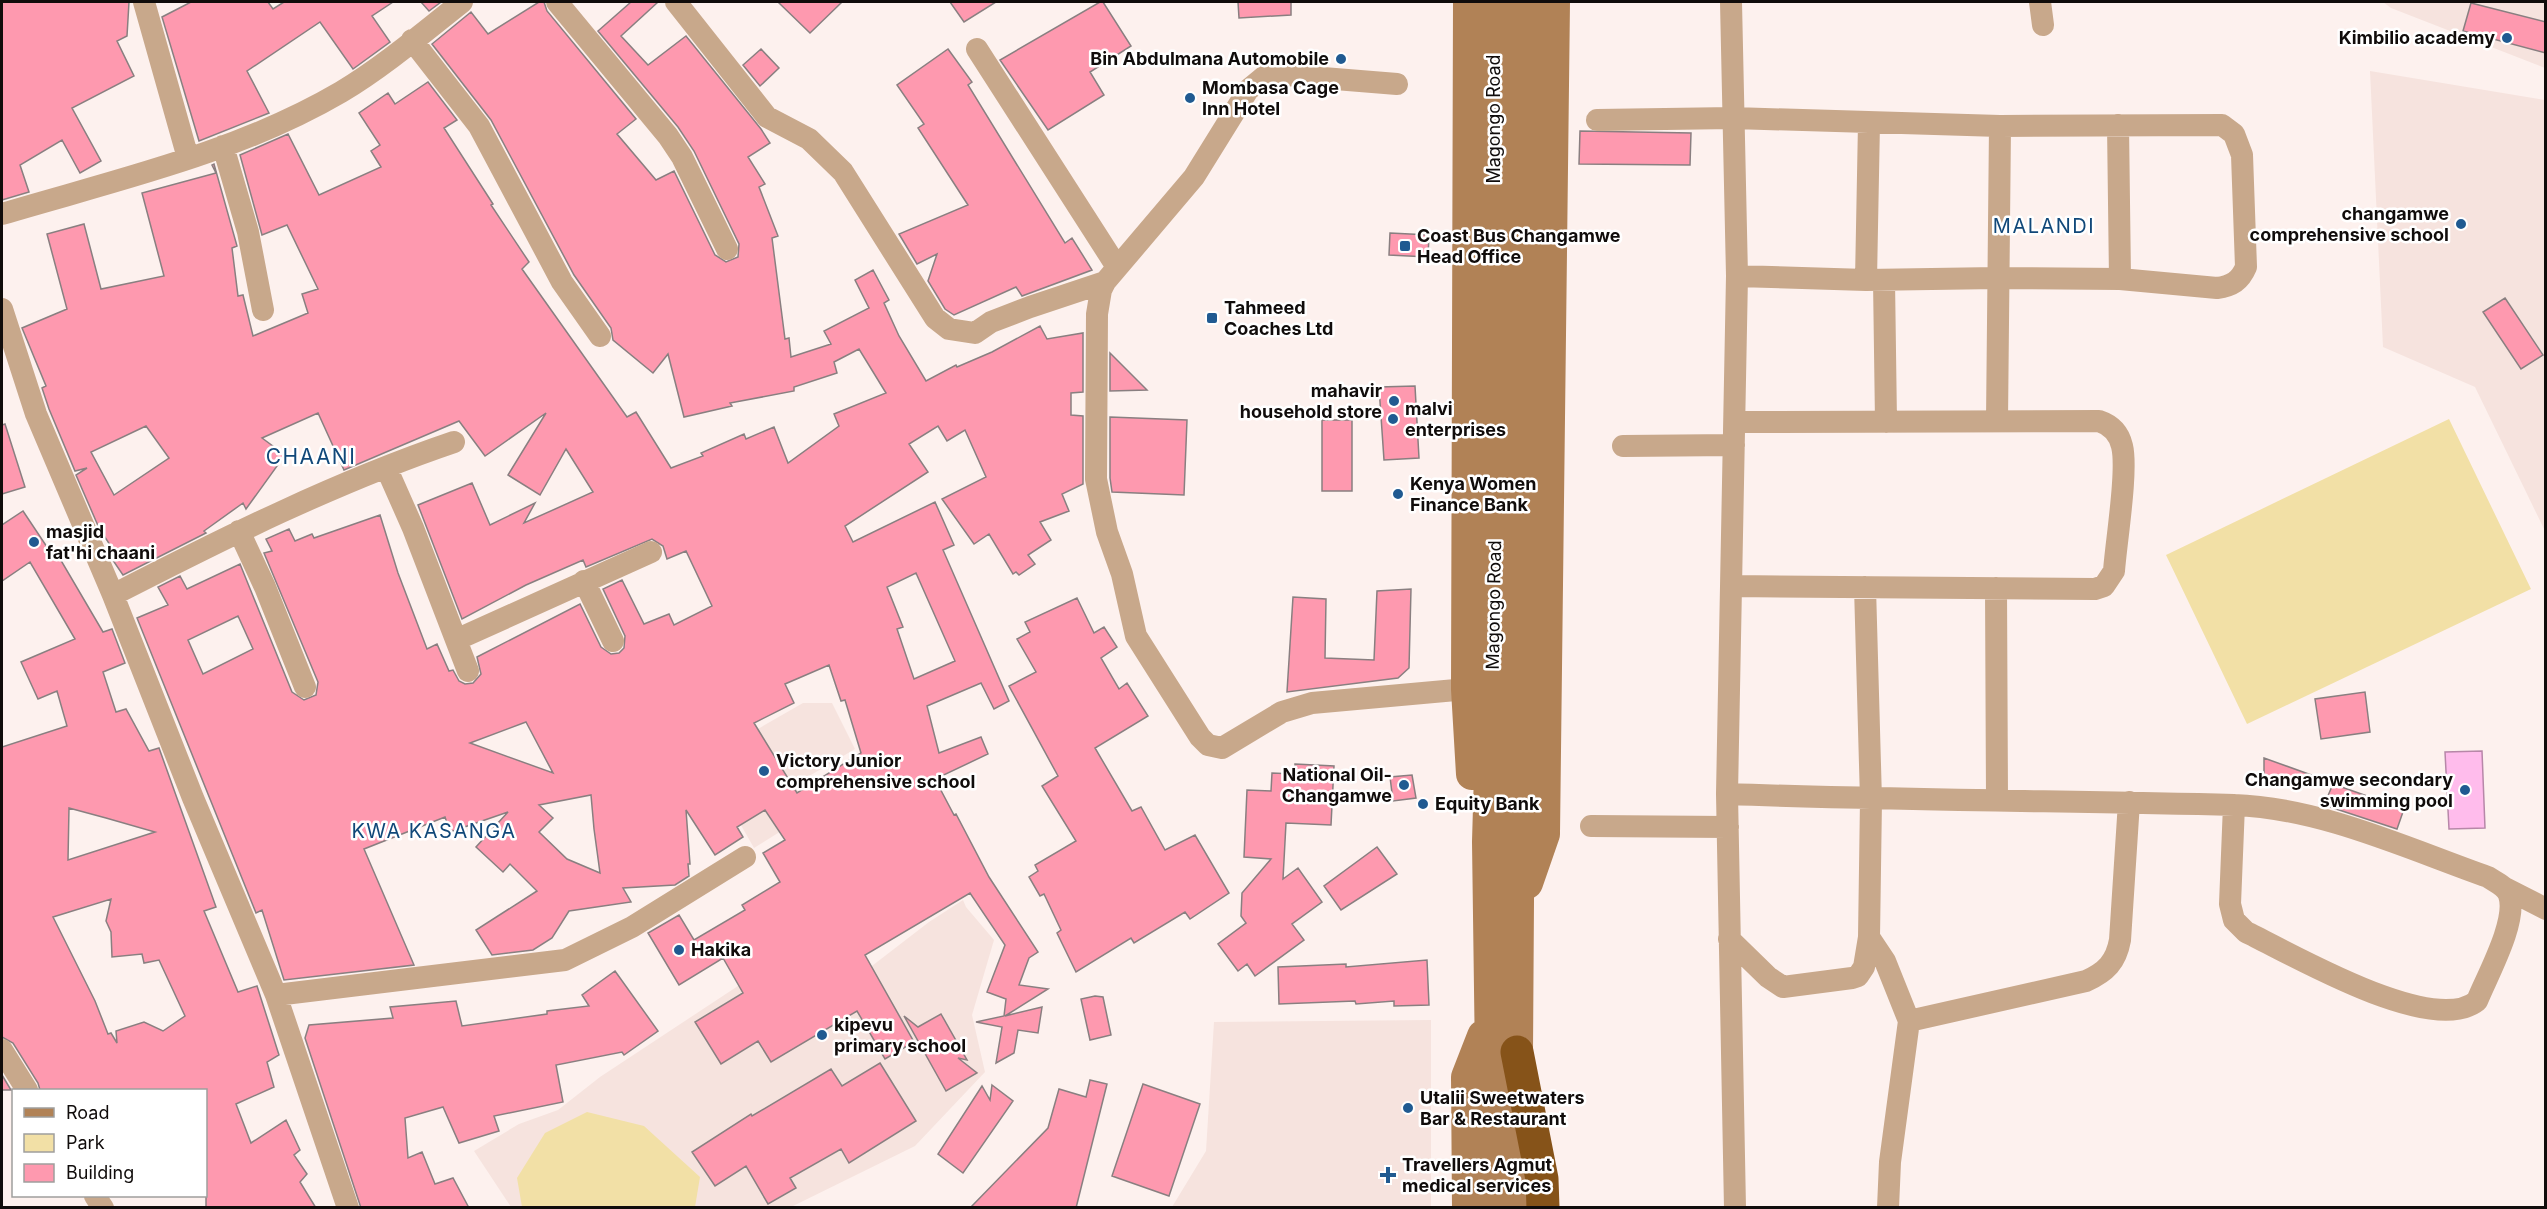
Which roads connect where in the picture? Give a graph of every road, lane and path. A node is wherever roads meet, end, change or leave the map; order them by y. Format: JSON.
{"nodes":[{"id":1,"x":144,"y":2,"type":"edge"},
{"id":2,"x":462,"y":2,"type":"edge"},
{"id":3,"x":557,"y":2,"type":"edge"},
{"id":4,"x":676,"y":2,"type":"edge"},
{"id":5,"x":1469,"y":2,"type":"edge"},
{"id":6,"x":1493,"y":2,"type":"edge"},
{"id":7,"x":1524,"y":2,"type":"edge"},
{"id":8,"x":1554,"y":2,"type":"edge"},
{"id":9,"x":1731,"y":2,"type":"edge"},
{"id":10,"x":2040,"y":2,"type":"edge"},
{"id":11,"x":2043,"y":25,"type":"dead end"},
{"id":12,"x":412,"y":40,"type":"junction"},
{"id":13,"x":977,"y":49,"type":"dead end"},
{"id":14,"x":1397,"y":84,"type":"dead end"},
{"id":15,"x":1733,"y":118,"type":"junction"},
{"id":16,"x":1597,"y":120,"type":"dead end"},
{"id":17,"x":1869,"y":123,"type":"junction"},
{"id":18,"x":2118,"y":125,"type":"junction"},
{"id":19,"x":2000,"y":126,"type":"junction"},
{"id":20,"x":223,"y":146,"type":"junction"},
{"id":21,"x":188,"y":158,"type":"junction"},
{"id":22,"x":2,"y":214,"type":"edge"},
{"id":23,"x":727,"y":249,"type":"dead end"},
{"id":24,"x":1111,"y":274,"type":"junction"},
{"id":25,"x":1737,"y":276,"type":"junction"},
{"id":26,"x":1997,"y":278,"type":"junction"},
{"id":27,"x":2120,"y":279,"type":"junction"},
{"id":28,"x":1875,"y":280,"type":"junction"},
{"id":29,"x":2,"y":309,"type":"edge"},
{"id":30,"x":263,"y":310,"type":"dead end"},
{"id":31,"x":600,"y":336,"type":"dead end"},
{"id":32,"x":1997,"y":421,"type":"junction"},
{"id":33,"x":1735,"y":422,"type":"junction"},
{"id":34,"x":1886,"y":422,"type":"junction"},
{"id":35,"x":454,"y":442,"type":"dead end"},
{"id":36,"x":1734,"y":445,"type":"junction"},
{"id":37,"x":1623,"y":446,"type":"dead end"},
{"id":38,"x":386,"y":467,"type":"junction"},
{"id":39,"x":239,"y":531,"type":"junction"},
{"id":40,"x":651,"y":552,"type":"dead end"},
{"id":41,"x":584,"y":581,"type":"junction"},
{"id":42,"x":1732,"y":586,"type":"junction"},
{"id":43,"x":1865,"y":587,"type":"junction"},
{"id":44,"x":1996,"y":588,"type":"junction"},
{"id":45,"x":113,"y":595,"type":"junction"},
{"id":46,"x":458,"y":639,"type":"junction"},
{"id":47,"x":613,"y":641,"type":"dead end"},
{"id":48,"x":468,"y":671,"type":"dead end"},
{"id":49,"x":305,"y":687,"type":"dead end"},
{"id":50,"x":1467,"y":688,"type":"junction"},
{"id":51,"x":1727,"y":794,"type":"junction"},
{"id":52,"x":1997,"y":799,"type":"junction"},
{"id":53,"x":1870,"y":800,"type":"junction"},
{"id":54,"x":2129,"y":802,"type":"junction"},
{"id":55,"x":2234,"y":805,"type":"junction"},
{"id":56,"x":1591,"y":826,"type":"dead end"},
{"id":57,"x":1728,"y":827,"type":"junction"},
{"id":58,"x":1488,"y":842,"type":"junction"},
{"id":59,"x":745,"y":857,"type":"dead end"},
{"id":60,"x":2505,"y":888,"type":"junction"},
{"id":61,"x":1519,"y":906,"type":"junction"},
{"id":62,"x":2546,"y":909,"type":"edge"},
{"id":63,"x":1869,"y":937,"type":"junction"},
{"id":64,"x":1730,"y":939,"type":"junction"},
{"id":65,"x":276,"y":995,"type":"junction"},
{"id":66,"x":1909,"y":1021,"type":"junction"},
{"id":67,"x":1488,"y":1022,"type":"junction"},
{"id":68,"x":2,"y":1050,"type":"edge"},
{"id":69,"x":1517,"y":1052,"type":"junction"},
{"id":70,"x":26,"y":1089,"type":"edge"},
{"id":71,"x":348,"y":1208,"type":"edge"},
{"id":72,"x":1468,"y":1208,"type":"edge"},
{"id":73,"x":1492,"y":1208,"type":"edge"},
{"id":74,"x":1519,"y":1208,"type":"edge"},
{"id":75,"x":1543,"y":1208,"type":"edge"},
{"id":76,"x":1734,"y":1208,"type":"edge"},
{"id":77,"x":1888,"y":1208,"type":"edge"}],
"edges":[{"from":1,"to":21,"type":"street"},
{"from":2,"to":12,"type":"street"},
{"from":3,"to":23,"type":"street"},
{"from":4,"to":24,"type":"street"},
{"from":5,"to":50,"type":"main road"},
{"from":6,"to":58,"type":"main road","name":"Magongo Road"},
{"from":7,"to":61,"type":"main road"},
{"from":8,"to":61,"type":"main road"},
{"from":9,"to":15,"type":"street"},
{"from":10,"to":11,"type":"street"},
{"from":12,"to":20,"type":"street"},
{"from":12,"to":31,"type":"street"},
{"from":13,"to":24,"type":"street"},
{"from":14,"to":24,"type":"street"},
{"from":15,"to":16,"type":"street"},
{"from":15,"to":17,"type":"street"},
{"from":15,"to":25,"type":"street"},
{"from":17,"to":19,"type":"street"},
{"from":17,"to":28,"type":"street"},
{"from":18,"to":19,"type":"street"},
{"from":18,"to":27,"type":"street"},
{"from":18,"to":27,"type":"street"},
{"from":19,"to":26,"type":"street"},
{"from":20,"to":21,"type":"street"},
{"from":20,"to":30,"type":"street"},
{"from":21,"to":22,"type":"street"},
{"from":24,"to":50,"type":"street"},
{"from":25,"to":28,"type":"street"},
{"from":25,"to":33,"type":"street"},
{"from":26,"to":27,"type":"street"},
{"from":26,"to":28,"type":"street"},
{"from":26,"to":32,"type":"street"},
{"from":28,"to":34,"type":"street"},
{"from":29,"to":45,"type":"street"},
{"from":32,"to":34,"type":"street"},
{"from":32,"to":44,"type":"street"},
{"from":33,"to":34,"type":"street"},
{"from":33,"to":36,"type":"street"},
{"from":35,"to":38,"type":"street"},
{"from":36,"to":37,"type":"street"},
{"from":36,"to":42,"type":"street"},
{"from":38,"to":39,"type":"street"},
{"from":38,"to":46,"type":"street"},
{"from":39,"to":45,"type":"street"},
{"from":39,"to":49,"type":"street"},
{"from":40,"to":41,"type":"street"},
{"from":41,"to":46,"type":"street"},
{"from":41,"to":47,"type":"street"},
{"from":42,"to":43,"type":"street"},
{"from":42,"to":51,"type":"street"},
{"from":43,"to":44,"type":"street"},
{"from":43,"to":53,"type":"street"},
{"from":44,"to":52,"type":"street"},
{"from":45,"to":65,"type":"street"},
{"from":46,"to":48,"type":"street"},
{"from":50,"to":58,"type":"main road"},
{"from":51,"to":53,"type":"street"},
{"from":51,"to":57,"type":"street"},
{"from":52,"to":53,"type":"street"},
{"from":52,"to":54,"type":"street"},
{"from":53,"to":63,"type":"street"},
{"from":54,"to":55,"type":"street"},
{"from":54,"to":66,"type":"street"},
{"from":55,"to":60,"type":"street"},
{"from":55,"to":60,"type":"street"},
{"from":56,"to":57,"type":"street"},
{"from":57,"to":64,"type":"street"},
{"from":58,"to":67,"type":"main road","name":"Magongo Road"},
{"from":59,"to":65,"type":"street"},
{"from":60,"to":62,"type":"street"},
{"from":61,"to":69,"type":"main road"},
{"from":63,"to":64,"type":"street"},
{"from":63,"to":66,"type":"street"},
{"from":64,"to":76,"type":"street"},
{"from":65,"to":71,"type":"street"},
{"from":66,"to":77,"type":"street"},
{"from":67,"to":72,"type":"main road"},
{"from":67,"to":73,"type":"main road","name":"Magongo Road"},
{"from":68,"to":70,"type":"street"},
{"from":69,"to":74,"type":"main road"},
{"from":69,"to":75,"type":"highway"}]}
